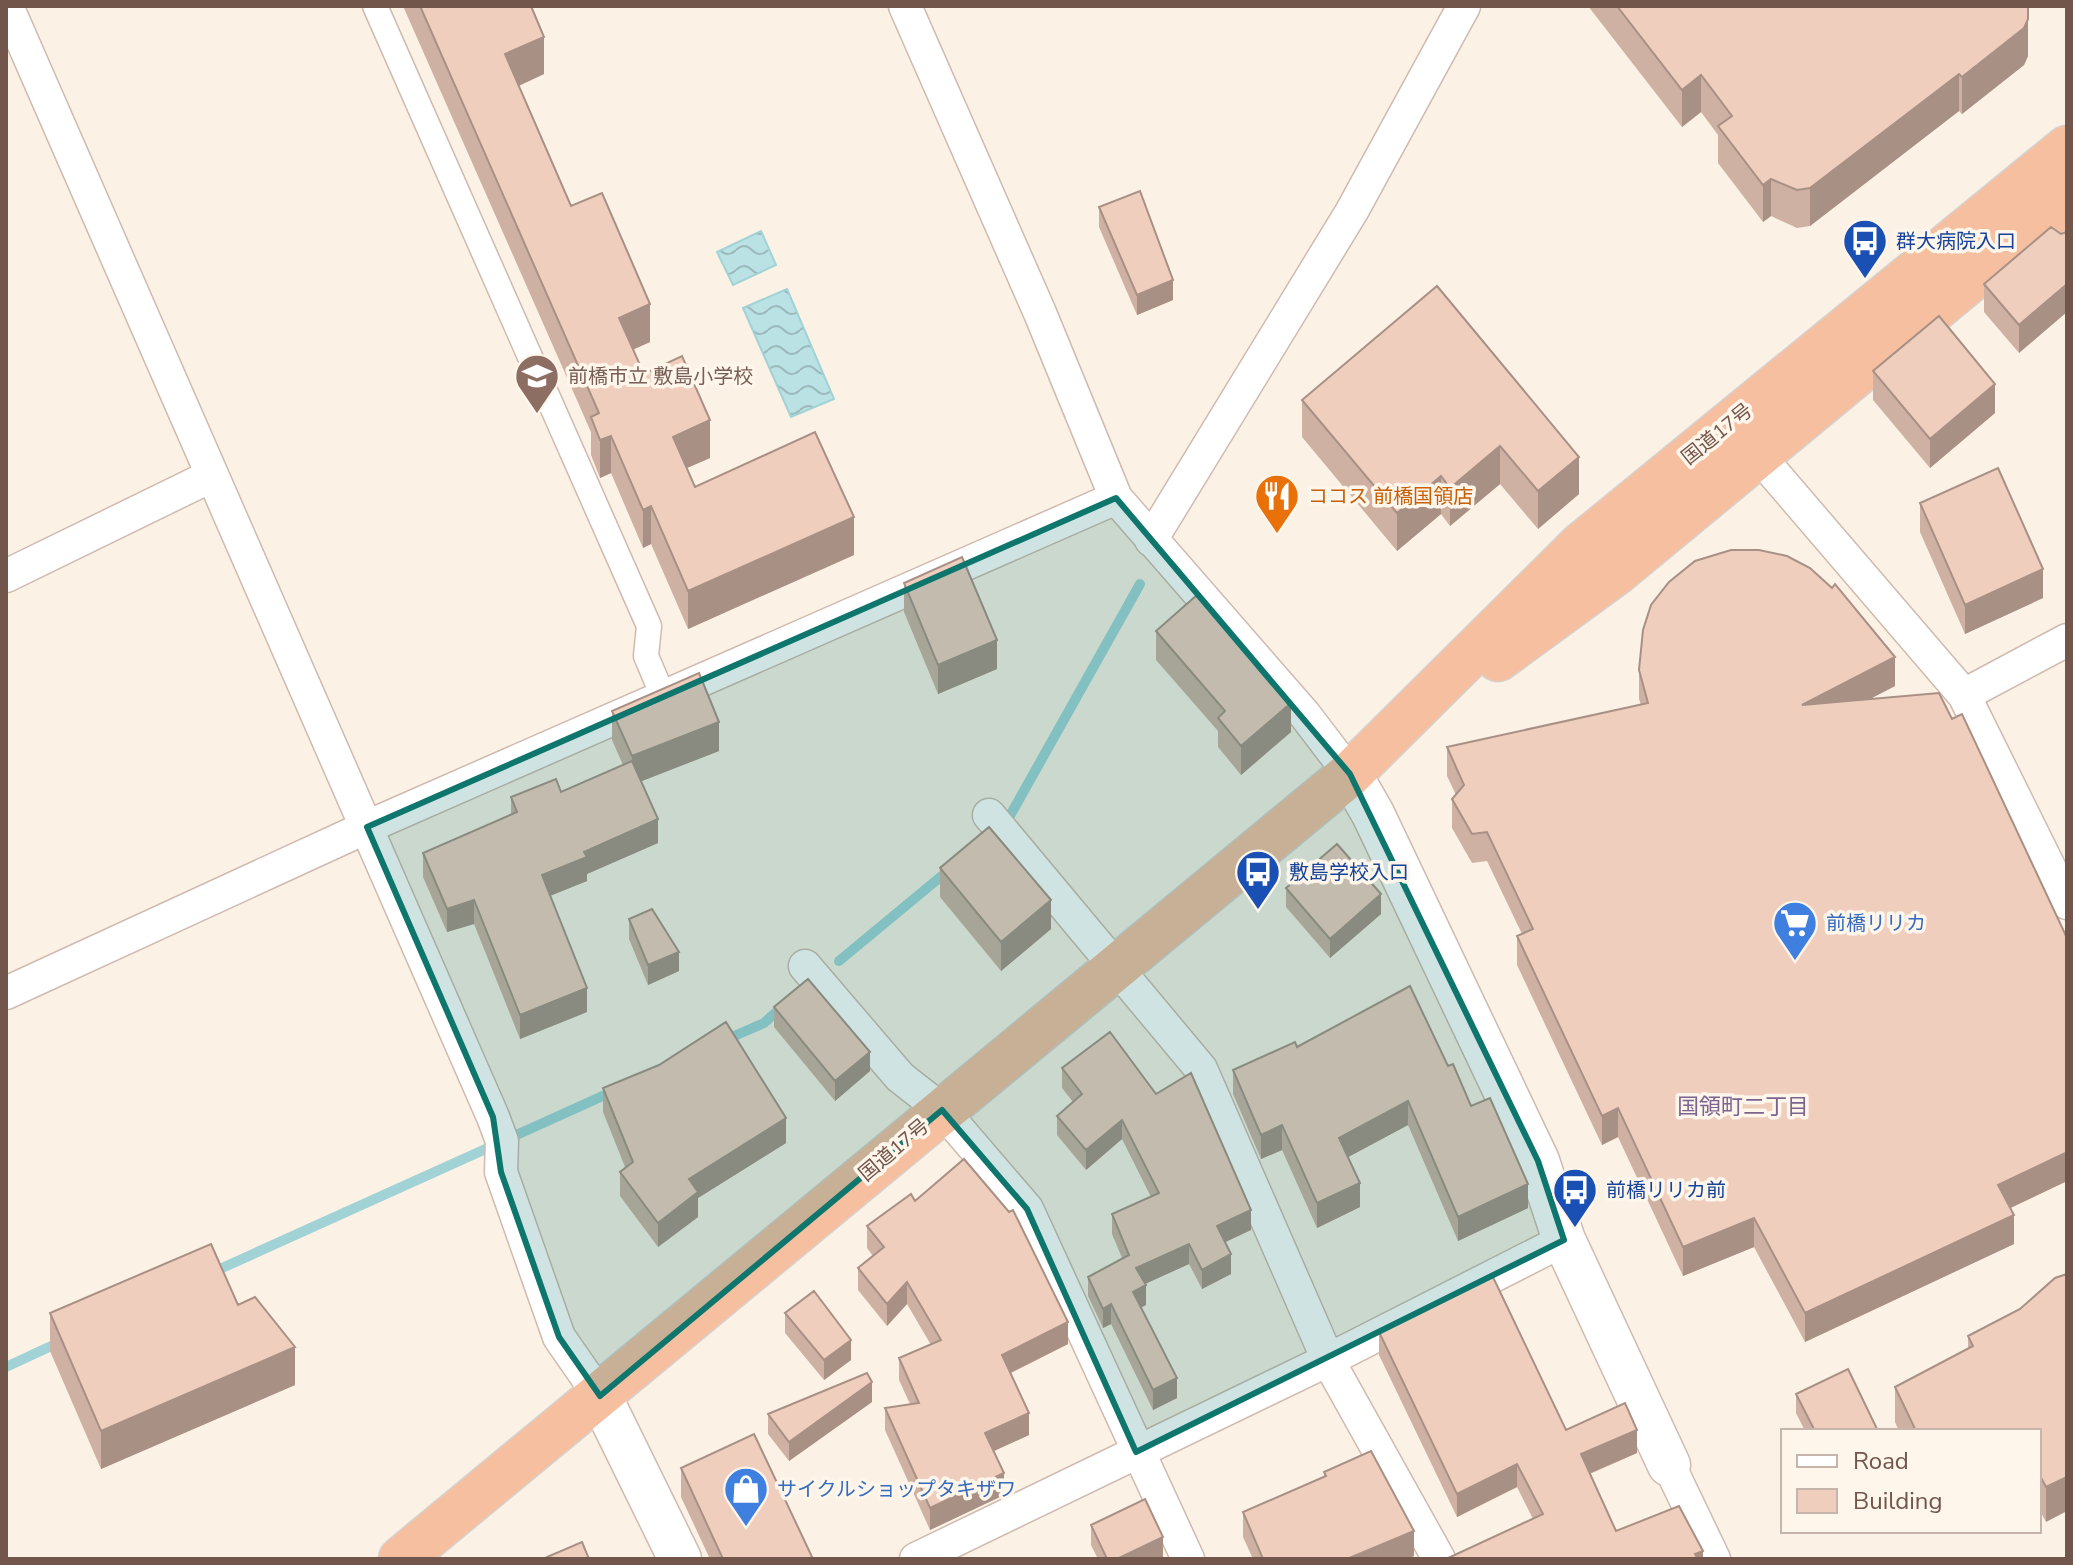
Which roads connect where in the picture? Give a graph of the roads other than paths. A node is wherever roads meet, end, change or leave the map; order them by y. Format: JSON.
{"nodes":[{"id":1,"x":7,"y":6,"type":"edge"},
{"id":2,"x":375,"y":6,"type":"edge"},
{"id":3,"x":905,"y":6,"type":"edge"},
{"id":4,"x":1464,"y":6,"type":"edge"},
{"id":5,"x":2067,"y":148,"type":"edge"},
{"id":6,"x":2059,"y":220,"type":"edge"},
{"id":7,"x":1759,"y":456,"type":"junction"},
{"id":8,"x":211,"y":476,"type":"junction"},
{"id":9,"x":1116,"y":498,"type":"junction"},
{"id":10,"x":1151,"y":540,"type":"junction"},
{"id":11,"x":6,"y":576,"type":"edge"},
{"id":12,"x":2067,"y":640,"type":"edge"},
{"id":13,"x":1964,"y":695,"type":"junction"},
{"id":14,"x":663,"y":696,"type":"junction"},
{"id":15,"x":1386,"y":741,"type":"junction"},
{"id":16,"x":1350,"y":774,"type":"junction"},
{"id":17,"x":989,"y":815,"type":"dead end"},
{"id":18,"x":367,"y":827,"type":"junction"},
{"id":19,"x":2067,"y":903,"type":"edge"},
{"id":20,"x":1115,"y":965,"type":"junction"},
{"id":21,"x":805,"y":966,"type":"dead end"},
{"id":22,"x":6,"y":993,"type":"edge"},
{"id":23,"x":942,"y":1110,"type":"junction"},
{"id":24,"x":1564,"y":1240,"type":"junction"},
{"id":25,"x":1328,"y":1360,"type":"junction"},
{"id":26,"x":600,"y":1396,"type":"junction"},
{"id":27,"x":1136,"y":1452,"type":"junction"},
{"id":28,"x":1669,"y":1465,"type":"joint"},
{"id":29,"x":401,"y":1559,"type":"edge"},
{"id":30,"x":680,"y":1559,"type":"edge"},
{"id":31,"x":916,"y":1559,"type":"edge"},
{"id":32,"x":1188,"y":1559,"type":"edge"},
{"id":33,"x":1439,"y":1559,"type":"edge"},
{"id":34,"x":1714,"y":1559,"type":"edge"}],
"edges":[{"from":1,"to":8,"type":"street"},
{"from":2,"to":14,"type":"street"},
{"from":3,"to":9,"type":"street"},
{"from":4,"to":10,"type":"street"},
{"from":5,"to":15,"type":"highway","name":"国道17号"},
{"from":6,"to":7,"type":"highway","name":"国道17号"},
{"from":7,"to":13,"type":"street"},
{"from":7,"to":15,"type":"highway","name":"国道17号"},
{"from":8,"to":11,"type":"street"},
{"from":8,"to":18,"type":"street"},
{"from":9,"to":10,"type":"street"},
{"from":9,"to":14,"type":"street"},
{"from":10,"to":16,"type":"street"},
{"from":12,"to":13,"type":"street"},
{"from":13,"to":19,"type":"street"},
{"from":14,"to":18,"type":"street"},
{"from":15,"to":16,"type":"highway","name":"国道17号"},
{"from":16,"to":20,"type":"highway","name":"国道17号"},
{"from":16,"to":24,"type":"street"},
{"from":17,"to":20,"type":"street"},
{"from":18,"to":22,"type":"street"},
{"from":18,"to":26,"type":"street"},
{"from":20,"to":23,"type":"highway","name":"国道17号"},
{"from":20,"to":25,"type":"street"},
{"from":21,"to":23,"type":"street"},
{"from":23,"to":26,"type":"highway","name":"国道17号"},
{"from":23,"to":27,"type":"street"},
{"from":24,"to":25,"type":"street"},
{"from":24,"to":28,"type":"street"},
{"from":25,"to":27,"type":"street"},
{"from":25,"to":33,"type":"street"},
{"from":26,"to":29,"type":"highway","name":"国道17号"},
{"from":26,"to":30,"type":"street"},
{"from":27,"to":31,"type":"street"},
{"from":27,"to":32,"type":"street"},
{"from":28,"to":34,"type":"street"}]}
